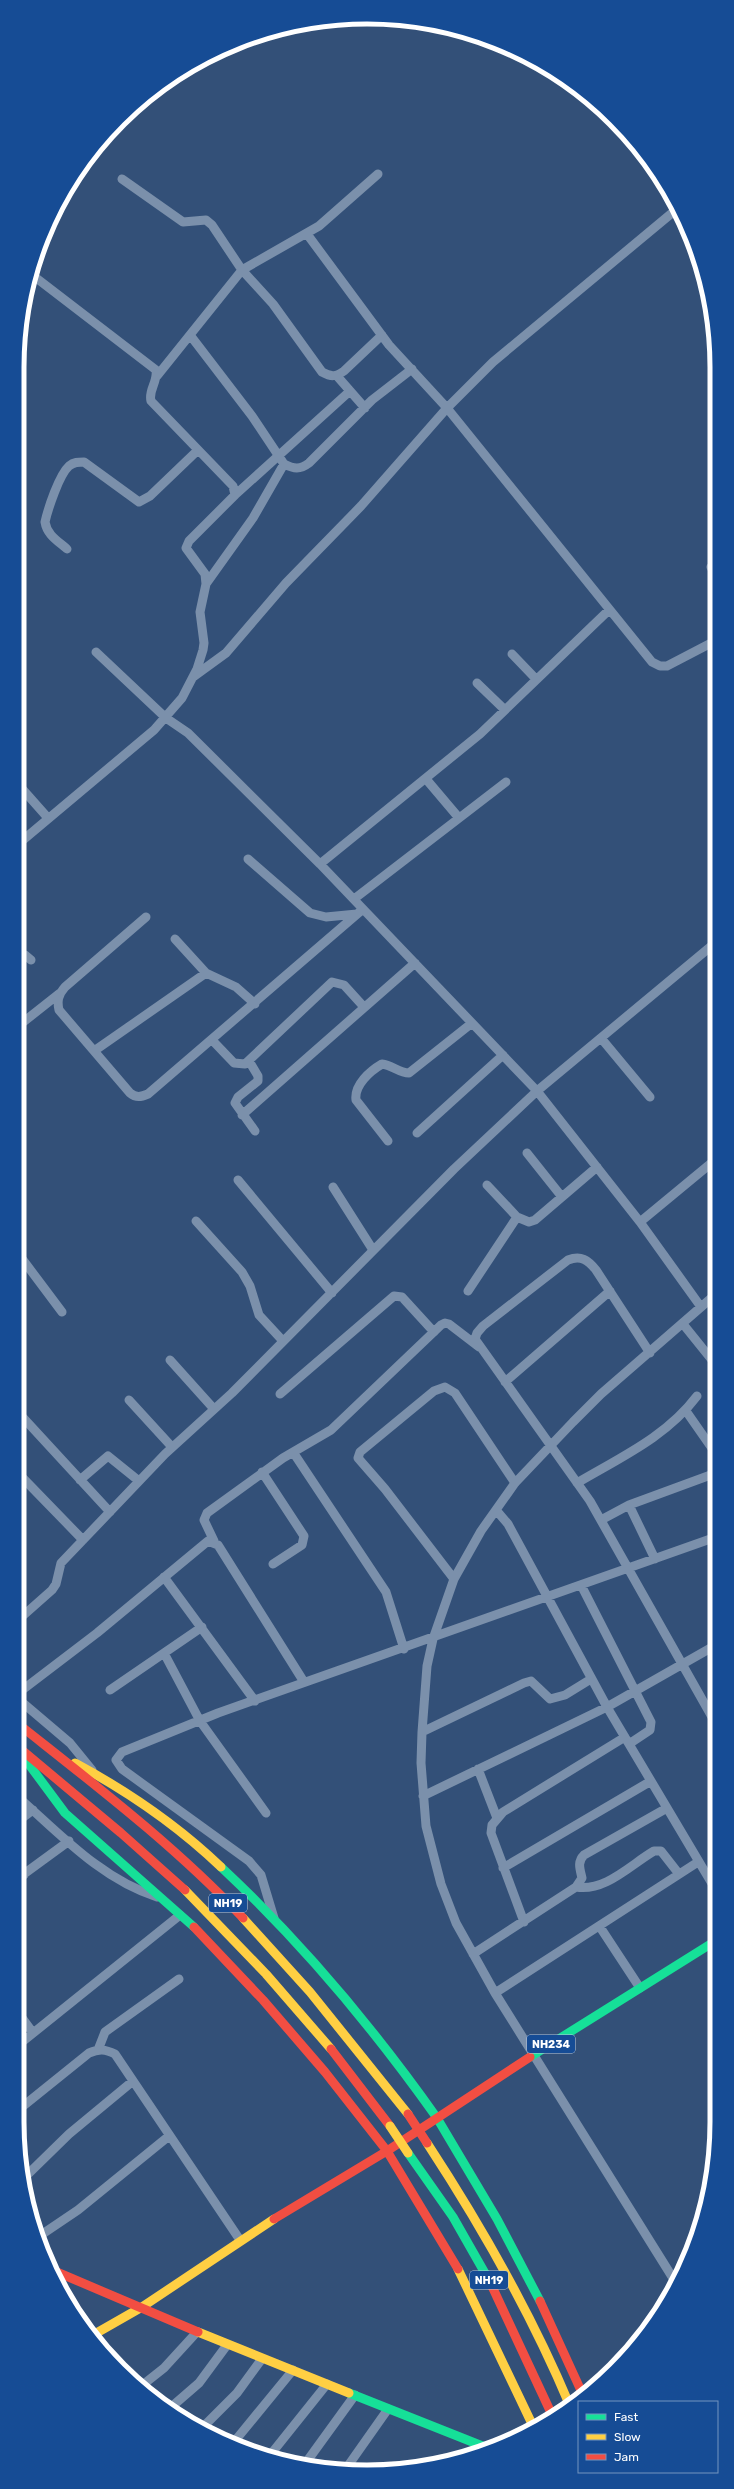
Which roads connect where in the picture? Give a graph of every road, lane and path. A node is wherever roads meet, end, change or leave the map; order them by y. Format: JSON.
{"nodes":[{"id":1,"x":378,"y":174,"type":"dead end"},
{"id":2,"x":122,"y":179,"type":"dead end"},
{"id":3,"x":673,"y":212,"type":"edge"},
{"id":4,"x":307,"y":234,"type":"junction"},
{"id":5,"x":242,"y":270,"type":"junction"},
{"id":6,"x":36,"y":278,"type":"edge"},
{"id":7,"x":190,"y":335,"type":"junction"},
{"id":8,"x":382,"y":335,"type":"junction"},
{"id":9,"x":412,"y":369,"type":"junction"},
{"id":10,"x":157,"y":376,"type":"junction"},
{"id":11,"x":337,"y":376,"type":"junction"},
{"id":12,"x":350,"y":391,"type":"junction"},
{"id":13,"x":364,"y":408,"type":"junction"},
{"id":14,"x":447,"y":408,"type":"junction"},
{"id":15,"x":198,"y":450,"type":"junction"},
{"id":16,"x":278,"y":454,"type":"junction"},
{"id":17,"x":284,"y":464,"type":"junction"},
{"id":18,"x":235,"y":495,"type":"junction"},
{"id":19,"x":67,"y":549,"type":"dead end"},
{"id":20,"x":206,"y":584,"type":"junction"},
{"id":21,"x":609,"y":610,"type":"junction"},
{"id":22,"x":710,"y":644,"type":"edge"},
{"id":23,"x":96,"y":652,"type":"dead end"},
{"id":24,"x":512,"y":654,"type":"dead end"},
{"id":25,"x":192,"y":677,"type":"junction"},
{"id":26,"x":536,"y":680,"type":"junction"},
{"id":27,"x":477,"y":683,"type":"dead end"},
{"id":28,"x":505,"y":710,"type":"junction"},
{"id":29,"x":166,"y":718,"type":"junction"},
{"id":30,"x":426,"y":779,"type":"junction"},
{"id":31,"x":506,"y":782,"type":"dead end"},
{"id":32,"x":24,"y":791,"type":"edge"},
{"id":33,"x":48,"y":818,"type":"junction"},
{"id":34,"x":459,"y":818,"type":"junction"},
{"id":35,"x":24,"y":839,"type":"edge"},
{"id":36,"x":248,"y":859,"type":"dead end"},
{"id":37,"x":320,"y":864,"type":"junction"},
{"id":38,"x":354,"y":899,"type":"junction"},
{"id":39,"x":360,"y":911,"type":"junction"},
{"id":40,"x":146,"y":917,"type":"dead end"},
{"id":41,"x":175,"y":939,"type":"dead end"},
{"id":42,"x":710,"y":947,"type":"edge"},
{"id":43,"x":24,"y":955,"type":"edge"},
{"id":44,"x":31,"y":960,"type":"dead end"},
{"id":45,"x":415,"y":962,"type":"junction"},
{"id":46,"x":206,"y":973,"type":"junction"},
{"id":47,"x":60,"y":993,"type":"junction"},
{"id":48,"x":255,"y":1004,"type":"junction"},
{"id":49,"x":364,"y":1007,"type":"junction"},
{"id":50,"x":24,"y":1021,"type":"edge"},
{"id":51,"x":472,"y":1023,"type":"junction"},
{"id":52,"x":600,"y":1038,"type":"junction"},
{"id":53,"x":212,"y":1040,"type":"junction"},
{"id":54,"x":94,"y":1051,"type":"junction"},
{"id":55,"x":503,"y":1055,"type":"junction"},
{"id":56,"x":250,"y":1061,"type":"junction"},
{"id":57,"x":537,"y":1091,"type":"junction"},
{"id":58,"x":650,"y":1097,"type":"dead end"},
{"id":59,"x":242,"y":1114,"type":"junction"},
{"id":60,"x":255,"y":1131,"type":"dead end"},
{"id":61,"x":417,"y":1132,"type":"dead end"},
{"id":62,"x":388,"y":1141,"type":"dead end"},
{"id":63,"x":526,"y":1153,"type":"dead end"},
{"id":64,"x":710,"y":1164,"type":"edge"},
{"id":65,"x":597,"y":1167,"type":"junction"},
{"id":66,"x":238,"y":1180,"type":"dead end"},
{"id":67,"x":487,"y":1185,"type":"dead end"},
{"id":68,"x":333,"y":1187,"type":"dead end"},
{"id":69,"x":562,"y":1197,"type":"junction"},
{"id":70,"x":517,"y":1216,"type":"junction"},
{"id":71,"x":196,"y":1221,"type":"dead end"},
{"id":72,"x":640,"y":1222,"type":"junction"},
{"id":73,"x":373,"y":1250,"type":"junction"},
{"id":74,"x":24,"y":1261,"type":"edge"},
{"id":75,"x":468,"y":1291,"type":"dead end"},
{"id":76,"x":610,"y":1291,"type":"junction"},
{"id":77,"x":332,"y":1293,"type":"junction"},
{"id":78,"x":710,"y":1299,"type":"edge"},
{"id":79,"x":701,"y":1307,"type":"junction"},
{"id":80,"x":62,"y":1312,"type":"dead end"},
{"id":81,"x":683,"y":1324,"type":"junction"},
{"id":82,"x":434,"y":1332,"type":"junction"},
{"id":83,"x":283,"y":1341,"type":"junction"},
{"id":84,"x":480,"y":1347,"type":"junction"},
{"id":85,"x":650,"y":1353,"type":"junction"},
{"id":86,"x":710,"y":1358,"type":"edge"},
{"id":87,"x":170,"y":1360,"type":"dead end"},
{"id":88,"x":505,"y":1382,"type":"junction"},
{"id":89,"x":280,"y":1394,"type":"dead end"},
{"id":90,"x":697,"y":1396,"type":"dead end"},
{"id":91,"x":129,"y":1400,"type":"dead end"},
{"id":92,"x":214,"y":1409,"type":"junction"},
{"id":93,"x":686,"y":1411,"type":"junction"},
{"id":94,"x":24,"y":1419,"type":"edge"},
{"id":95,"x":550,"y":1444,"type":"junction"},
{"id":96,"x":710,"y":1445,"type":"edge"},
{"id":97,"x":172,"y":1447,"type":"junction"},
{"id":98,"x":293,"y":1452,"type":"junction"},
{"id":99,"x":262,"y":1472,"type":"junction"},
{"id":100,"x":710,"y":1474,"type":"edge"},
{"id":101,"x":24,"y":1479,"type":"edge"},
{"id":102,"x":80,"y":1480,"type":"junction"},
{"id":103,"x":139,"y":1481,"type":"junction"},
{"id":104,"x":515,"y":1483,"type":"junction"},
{"id":105,"x":577,"y":1483,"type":"junction"},
{"id":106,"x":629,"y":1505,"type":"junction"},
{"id":107,"x":496,"y":1510,"type":"junction"},
{"id":108,"x":110,"y":1512,"type":"junction"},
{"id":109,"x":601,"y":1520,"type":"junction"},
{"id":110,"x":710,"y":1539,"type":"edge"},
{"id":111,"x":83,"y":1540,"type":"junction"},
{"id":112,"x":214,"y":1541,"type":"junction"},
{"id":113,"x":655,"y":1559,"type":"junction"},
{"id":114,"x":273,"y":1564,"type":"dead end"},
{"id":115,"x":627,"y":1568,"type":"junction"},
{"id":116,"x":164,"y":1578,"type":"junction"},
{"id":117,"x":454,"y":1579,"type":"junction"},
{"id":118,"x":580,"y":1585,"type":"junction"},
{"id":119,"x":547,"y":1596,"type":"junction"},
{"id":120,"x":24,"y":1615,"type":"edge"},
{"id":121,"x":202,"y":1627,"type":"junction"},
{"id":122,"x":433,"y":1639,"type":"junction"},
{"id":123,"x":404,"y":1649,"type":"junction"},
{"id":124,"x":710,"y":1649,"type":"edge"},
{"id":125,"x":164,"y":1653,"type":"junction"},
{"id":126,"x":682,"y":1665,"type":"junction"},
{"id":127,"x":592,"y":1679,"type":"junction"},
{"id":128,"x":304,"y":1682,"type":"junction"},
{"id":129,"x":24,"y":1689,"type":"edge"},
{"id":130,"x":110,"y":1690,"type":"dead end"},
{"id":131,"x":635,"y":1690,"type":"junction"},
{"id":132,"x":255,"y":1701,"type":"junction"},
{"id":133,"x":24,"y":1704,"type":"edge"},
{"id":134,"x":607,"y":1707,"type":"junction"},
{"id":135,"x":708,"y":1710,"type":"joint"},
{"id":136,"x":710,"y":1714,"type":"edge"},
{"id":137,"x":200,"y":1721,"type":"junction"},
{"id":138,"x":24,"y":1729,"type":"edge"},
{"id":139,"x":422,"y":1732,"type":"junction"},
{"id":140,"x":627,"y":1740,"type":"junction"},
{"id":141,"x":24,"y":1754,"type":"edge"},
{"id":142,"x":55,"y":1754,"type":"junction"},
{"id":143,"x":24,"y":1757,"type":"edge"},
{"id":144,"x":478,"y":1769,"type":"junction"},
{"id":145,"x":94,"y":1772,"type":"junction"},
{"id":146,"x":651,"y":1781,"type":"junction"},
{"id":147,"x":423,"y":1796,"type":"junction"},
{"id":148,"x":24,"y":1802,"type":"edge"},
{"id":149,"x":667,"y":1808,"type":"junction"},
{"id":150,"x":33,"y":1810,"type":"junction"},
{"id":151,"x":266,"y":1813,"type":"dead end"},
{"id":152,"x":24,"y":1817,"type":"edge"},
{"id":153,"x":497,"y":1818,"type":"junction"},
{"id":154,"x":69,"y":1841,"type":"junction"},
{"id":155,"x":698,"y":1862,"type":"junction"},
{"id":156,"x":503,"y":1868,"type":"junction"},
{"id":157,"x":24,"y":1874,"type":"edge"},
{"id":158,"x":680,"y":1874,"type":"junction"},
{"id":159,"x":710,"y":1881,"type":"edge"},
{"id":160,"x":576,"y":1887,"type":"junction"},
{"id":161,"x":163,"y":1899,"type":"junction"},
{"id":162,"x":180,"y":1914,"type":"junction"},
{"id":163,"x":275,"y":1920,"type":"junction"},
{"id":164,"x":524,"y":1922,"type":"junction"},
{"id":165,"x":600,"y":1927,"type":"junction"},
{"id":166,"x":710,"y":1944,"type":"edge"},
{"id":167,"x":473,"y":1954,"type":"junction"},
{"id":168,"x":179,"y":1979,"type":"dead end"},
{"id":169,"x":640,"y":1988,"type":"junction"},
{"id":170,"x":495,"y":1992,"type":"junction"},
{"id":171,"x":24,"y":2021,"type":"edge"},
{"id":172,"x":33,"y":2033,"type":"junction"},
{"id":173,"x":24,"y":2040,"type":"edge"},
{"id":174,"x":98,"y":2050,"type":"junction"},
{"id":175,"x":534,"y":2055,"type":"junction"},
{"id":176,"x":133,"y":2081,"type":"junction"},
{"id":177,"x":24,"y":2104,"type":"edge"},
{"id":178,"x":437,"y":2118,"type":"junction"},
{"id":179,"x":169,"y":2136,"type":"junction"},
{"id":180,"x":388,"y":2151,"type":"junction"},
{"id":181,"x":28,"y":2174,"type":"edge"},
{"id":182,"x":43,"y":2234,"type":"edge"},
{"id":183,"x":240,"y":2240,"type":"junction"},
{"id":184,"x":58,"y":2273,"type":"edge"},
{"id":185,"x":673,"y":2278,"type":"edge"},
{"id":186,"x":142,"y":2308,"type":"junction"},
{"id":187,"x":97,"y":2333,"type":"edge"},
{"id":188,"x":196,"y":2333,"type":"junction"},
{"id":189,"x":226,"y":2346,"type":"junction"},
{"id":190,"x":262,"y":2360,"type":"junction"},
{"id":191,"x":293,"y":2370,"type":"junction"},
{"id":192,"x":145,"y":2383,"type":"edge"},
{"id":193,"x":327,"y":2384,"type":"junction"},
{"id":194,"x":581,"y":2390,"type":"edge"},
{"id":195,"x":355,"y":2395,"type":"junction"},
{"id":196,"x":567,"y":2400,"type":"edge"},
{"id":197,"x":173,"y":2405,"type":"edge"},
{"id":198,"x":388,"y":2409,"type":"junction"},
{"id":199,"x":551,"y":2411,"type":"edge"},
{"id":200,"x":531,"y":2423,"type":"edge"},
{"id":201,"x":205,"y":2425,"type":"edge"},
{"id":202,"x":236,"y":2439,"type":"edge"},
{"id":203,"x":480,"y":2446,"type":"edge"},
{"id":204,"x":273,"y":2452,"type":"edge"},
{"id":205,"x":308,"y":2460,"type":"edge"},
{"id":206,"x":349,"y":2464,"type":"edge"}],
"edges":[{"from":1,"to":4,"type":"street"},
{"from":2,"to":5,"type":"street"},
{"from":3,"to":14,"type":"street"},
{"from":4,"to":5,"type":"street"},
{"from":4,"to":8,"type":"street"},
{"from":5,"to":7,"type":"street"},
{"from":5,"to":11,"type":"street"},
{"from":6,"to":10,"type":"street"},
{"from":7,"to":10,"type":"street"},
{"from":7,"to":16,"type":"street"},
{"from":8,"to":9,"type":"street"},
{"from":8,"to":11,"type":"street"},
{"from":9,"to":13,"type":"street"},
{"from":9,"to":14,"type":"street"},
{"from":10,"to":15,"type":"street"},
{"from":11,"to":12,"type":"street"},
{"from":12,"to":13,"type":"street"},
{"from":12,"to":16,"type":"street"},
{"from":13,"to":17,"type":"street"},
{"from":14,"to":21,"type":"street"},
{"from":14,"to":25,"type":"street"},
{"from":15,"to":18,"type":"street"},
{"from":15,"to":19,"type":"street"},
{"from":16,"to":17,"type":"street"},
{"from":16,"to":18,"type":"street"},
{"from":17,"to":20,"type":"street"},
{"from":18,"to":20,"type":"street"},
{"from":20,"to":25,"type":"street"},
{"from":21,"to":22,"type":"street"},
{"from":21,"to":26,"type":"street"},
{"from":23,"to":29,"type":"street"},
{"from":24,"to":26,"type":"street"},
{"from":25,"to":29,"type":"street"},
{"from":26,"to":28,"type":"street"},
{"from":27,"to":28,"type":"street"},
{"from":28,"to":30,"type":"street"},
{"from":29,"to":33,"type":"street"},
{"from":29,"to":37,"type":"street"},
{"from":30,"to":34,"type":"street"},
{"from":30,"to":37,"type":"street"},
{"from":31,"to":34,"type":"street"},
{"from":32,"to":33,"type":"street"},
{"from":33,"to":35,"type":"street"},
{"from":34,"to":38,"type":"street"},
{"from":36,"to":39,"type":"street"},
{"from":37,"to":38,"type":"street"},
{"from":38,"to":39,"type":"street"},
{"from":39,"to":45,"type":"street"},
{"from":39,"to":48,"type":"street"},
{"from":40,"to":47,"type":"street"},
{"from":41,"to":46,"type":"street"},
{"from":42,"to":52,"type":"street"},
{"from":43,"to":44,"type":"street"},
{"from":45,"to":49,"type":"street"},
{"from":45,"to":51,"type":"street"},
{"from":46,"to":48,"type":"street"},
{"from":46,"to":54,"type":"street"},
{"from":47,"to":50,"type":"street"},
{"from":47,"to":54,"type":"street"},
{"from":48,"to":53,"type":"street"},
{"from":49,"to":56,"type":"street"},
{"from":49,"to":59,"type":"street"},
{"from":51,"to":55,"type":"street"},
{"from":51,"to":62,"type":"street"},
{"from":52,"to":57,"type":"street"},
{"from":52,"to":58,"type":"street"},
{"from":53,"to":54,"type":"street"},
{"from":53,"to":56,"type":"street"},
{"from":55,"to":57,"type":"street"},
{"from":55,"to":61,"type":"street"},
{"from":56,"to":59,"type":"street"},
{"from":57,"to":65,"type":"street"},
{"from":57,"to":73,"type":"street"},
{"from":59,"to":60,"type":"street"},
{"from":63,"to":69,"type":"street"},
{"from":64,"to":72,"type":"street"},
{"from":65,"to":69,"type":"street"},
{"from":65,"to":72,"type":"street"},
{"from":66,"to":77,"type":"street"},
{"from":67,"to":70,"type":"street"},
{"from":68,"to":73,"type":"street"},
{"from":69,"to":70,"type":"street"},
{"from":70,"to":75,"type":"street"},
{"from":71,"to":83,"type":"street"},
{"from":72,"to":79,"type":"street"},
{"from":73,"to":77,"type":"street"},
{"from":74,"to":80,"type":"street"},
{"from":76,"to":84,"type":"street"},
{"from":76,"to":85,"type":"street"},
{"from":76,"to":88,"type":"street"},
{"from":77,"to":83,"type":"street"},
{"from":78,"to":79,"type":"street"},
{"from":79,"to":81,"type":"street"},
{"from":81,"to":85,"type":"street"},
{"from":81,"to":86,"type":"street"},
{"from":82,"to":84,"type":"street"},
{"from":82,"to":89,"type":"street"},
{"from":82,"to":98,"type":"street"},
{"from":83,"to":92,"type":"street"},
{"from":84,"to":88,"type":"street"},
{"from":85,"to":95,"type":"street"},
{"from":87,"to":92,"type":"street"},
{"from":88,"to":95,"type":"street"},
{"from":90,"to":93,"type":"street"},
{"from":91,"to":97,"type":"street"},
{"from":92,"to":97,"type":"street"},
{"from":93,"to":96,"type":"street"},
{"from":93,"to":105,"type":"street"},
{"from":94,"to":102,"type":"street"},
{"from":95,"to":104,"type":"street"},
{"from":95,"to":105,"type":"street"},
{"from":97,"to":103,"type":"street"},
{"from":98,"to":99,"type":"street"},
{"from":98,"to":123,"type":"street"},
{"from":99,"to":112,"type":"street"},
{"from":99,"to":114,"type":"street"},
{"from":100,"to":106,"type":"street"},
{"from":101,"to":111,"type":"street"},
{"from":102,"to":103,"type":"street"},
{"from":102,"to":108,"type":"street"},
{"from":103,"to":108,"type":"street"},
{"from":104,"to":107,"type":"street"},
{"from":104,"to":117,"type":"street"},
{"from":105,"to":109,"type":"street"},
{"from":106,"to":109,"type":"street"},
{"from":106,"to":113,"type":"street"},
{"from":107,"to":117,"type":"street"},
{"from":107,"to":119,"type":"street"},
{"from":108,"to":111,"type":"street"},
{"from":109,"to":115,"type":"street"},
{"from":110,"to":113,"type":"street"},
{"from":111,"to":120,"type":"street"},
{"from":112,"to":116,"type":"street"},
{"from":112,"to":128,"type":"street"},
{"from":113,"to":115,"type":"street"},
{"from":115,"to":118,"type":"street"},
{"from":115,"to":126,"type":"street"},
{"from":116,"to":121,"type":"street"},
{"from":116,"to":129,"type":"street"},
{"from":117,"to":122,"type":"street"},
{"from":118,"to":119,"type":"street"},
{"from":118,"to":131,"type":"street"},
{"from":119,"to":122,"type":"street"},
{"from":119,"to":127,"type":"street"},
{"from":121,"to":125,"type":"street"},
{"from":121,"to":132,"type":"street"},
{"from":122,"to":123,"type":"street"},
{"from":122,"to":139,"type":"street"},
{"from":123,"to":128,"type":"street"},
{"from":124,"to":126,"type":"street"},
{"from":125,"to":130,"type":"street"},
{"from":125,"to":137,"type":"street"},
{"from":126,"to":131,"type":"street"},
{"from":126,"to":135,"type":"street"},
{"from":127,"to":134,"type":"street"},
{"from":127,"to":139,"type":"street"},
{"from":128,"to":132,"type":"street"},
{"from":131,"to":134,"type":"street"},
{"from":131,"to":140,"type":"street"},
{"from":132,"to":137,"type":"street"},
{"from":133,"to":145,"type":"street"},
{"from":134,"to":140,"type":"street"},
{"from":134,"to":144,"type":"street"},
{"from":135,"to":136,"type":"street"},
{"from":137,"to":151,"type":"street"},
{"from":137,"to":163,"type":"street"},
{"from":138,"to":142,"type":"main road","number":"NH19"},
{"from":139,"to":147,"type":"street"},
{"from":140,"to":146,"type":"street"},
{"from":140,"to":153,"type":"street"},
{"from":141,"to":199,"type":"main road","number":"NH19","bridge":true},
{"from":142,"to":145,"type":"main road"},
{"from":142,"to":196,"type":"main road","number":"NH19","bridge":true},
{"from":143,"to":161,"type":"main road"},
{"from":144,"to":147,"type":"street"},
{"from":144,"to":153,"type":"street"},
{"from":145,"to":163,"type":"main road"},
{"from":146,"to":149,"type":"street"},
{"from":146,"to":156,"type":"street"},
{"from":147,"to":167,"type":"street"},
{"from":148,"to":150,"type":"street"},
{"from":149,"to":155,"type":"street"},
{"from":149,"to":160,"type":"street"},
{"from":150,"to":152,"type":"street"},
{"from":150,"to":154,"type":"street"},
{"from":153,"to":156,"type":"street"},
{"from":154,"to":157,"type":"street"},
{"from":154,"to":161,"type":"street"},
{"from":155,"to":158,"type":"street"},
{"from":155,"to":159,"type":"street"},
{"from":156,"to":164,"type":"street"},
{"from":158,"to":160,"type":"street"},
{"from":158,"to":165,"type":"street"},
{"from":160,"to":164,"type":"street"},
{"from":161,"to":162,"type":"main road"},
{"from":162,"to":172,"type":"street"},
{"from":162,"to":180,"type":"main road"},
{"from":163,"to":178,"type":"main road"},
{"from":164,"to":167,"type":"street"},
{"from":165,"to":169,"type":"street"},
{"from":165,"to":170,"type":"street"},
{"from":166,"to":169,"type":"main road","number":"NH234"},
{"from":167,"to":170,"type":"street"},
{"from":168,"to":174,"type":"street"},
{"from":169,"to":175,"type":"main road","number":"NH234"},
{"from":170,"to":175,"type":"street"},
{"from":171,"to":172,"type":"street"},
{"from":172,"to":173,"type":"street"},
{"from":174,"to":176,"type":"street"},
{"from":174,"to":177,"type":"street"},
{"from":175,"to":178,"type":"main road","number":"NH234"},
{"from":175,"to":185,"type":"street"},
{"from":176,"to":179,"type":"street"},
{"from":176,"to":181,"type":"street"},
{"from":178,"to":180,"type":"main road","number":"NH234"},
{"from":178,"to":194,"type":"main road"},
{"from":179,"to":182,"type":"street"},
{"from":179,"to":183,"type":"street"},
{"from":180,"to":183,"type":"main road"},
{"from":180,"to":200,"type":"main road"},
{"from":183,"to":186,"type":"main road"},
{"from":184,"to":186,"type":"main road"},
{"from":186,"to":187,"type":"main road"},
{"from":186,"to":188,"type":"main road"},
{"from":188,"to":189,"type":"main road"},
{"from":188,"to":192,"type":"street"},
{"from":189,"to":190,"type":"main road"},
{"from":189,"to":197,"type":"street"},
{"from":190,"to":191,"type":"main road"},
{"from":190,"to":201,"type":"street"},
{"from":191,"to":193,"type":"main road"},
{"from":191,"to":202,"type":"street"},
{"from":193,"to":195,"type":"main road"},
{"from":193,"to":204,"type":"street"},
{"from":195,"to":198,"type":"main road"},
{"from":195,"to":205,"type":"street"},
{"from":198,"to":203,"type":"main road"},
{"from":198,"to":206,"type":"street"}]}
